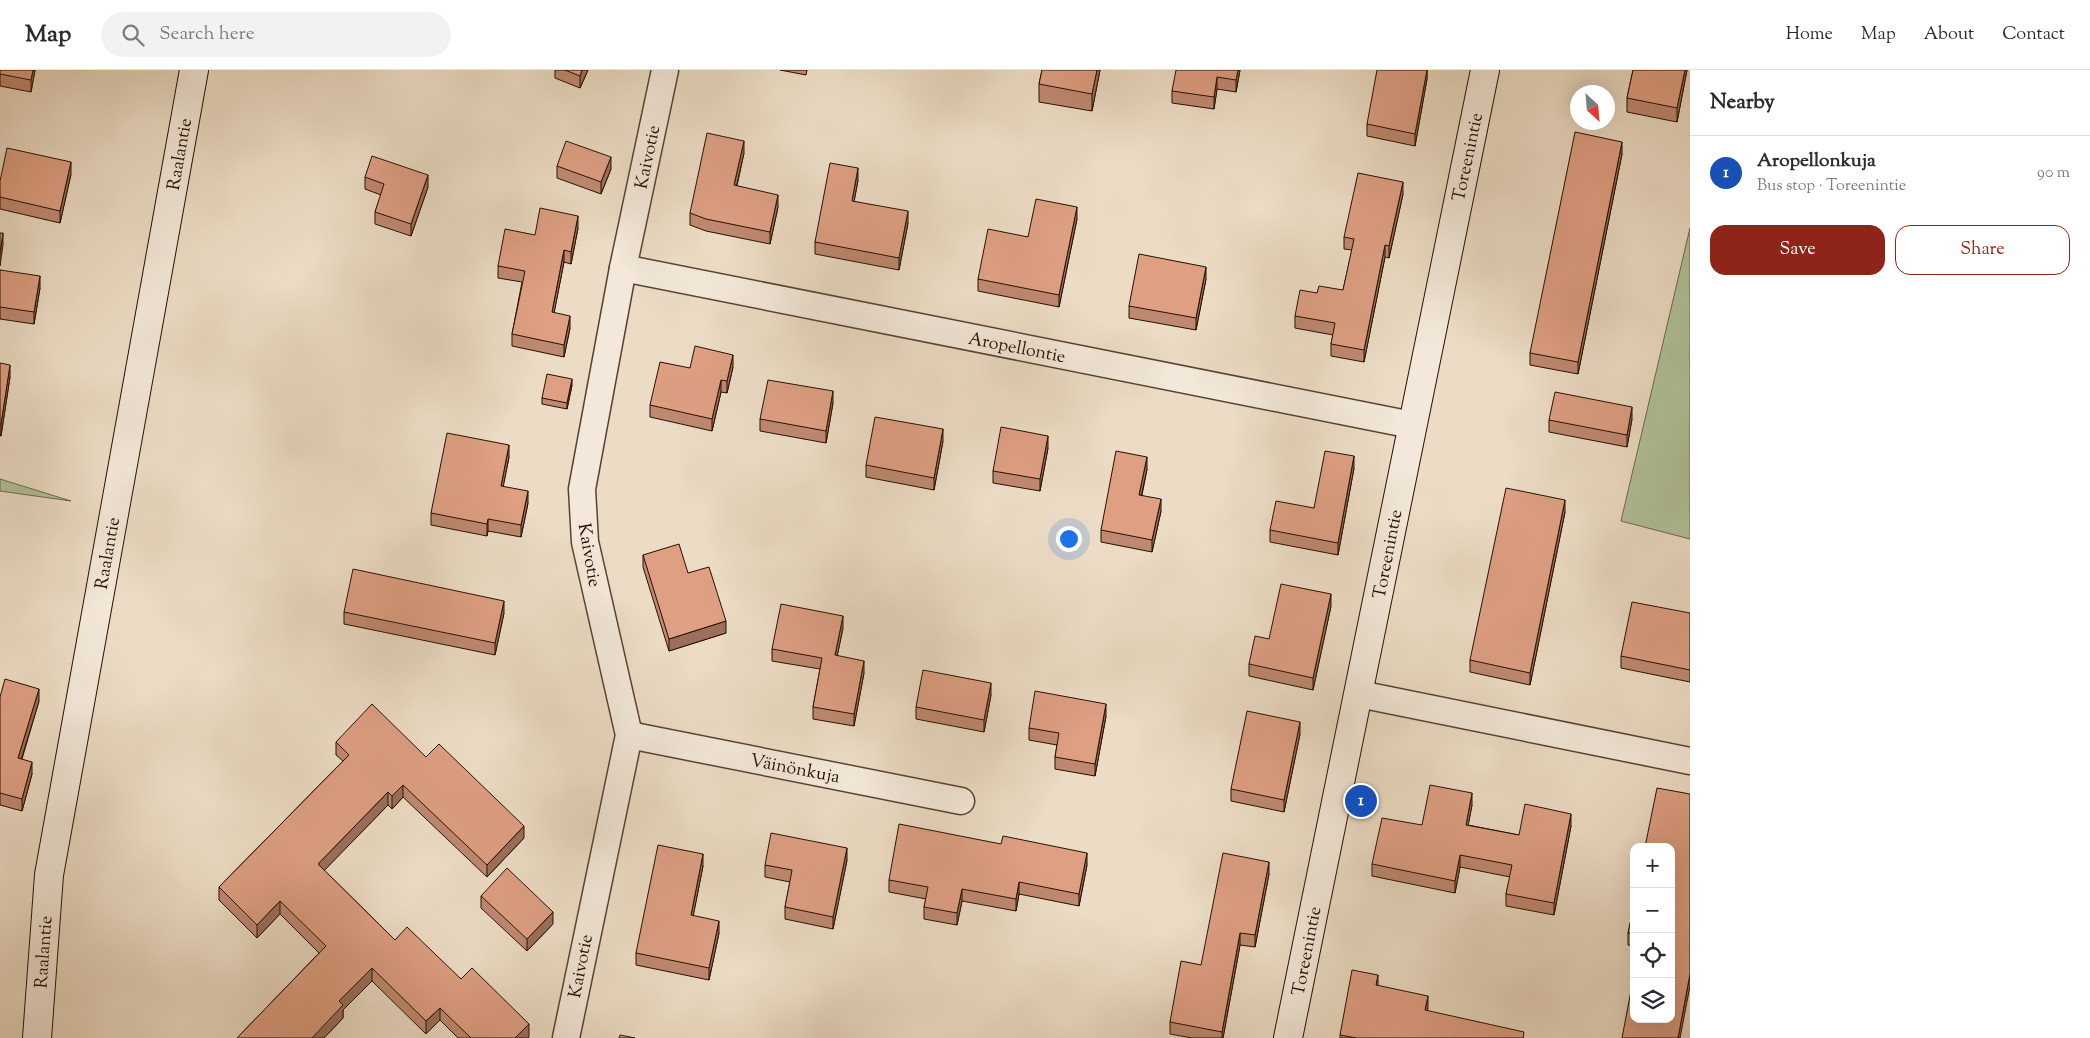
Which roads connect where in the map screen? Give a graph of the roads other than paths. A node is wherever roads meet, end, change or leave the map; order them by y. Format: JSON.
{"nodes":[{"id":1,"x":194,"y":70,"type":"edge"},
{"id":2,"x":665,"y":70,"type":"edge"},
{"id":3,"x":1485,"y":70,"type":"edge"},
{"id":4,"x":623,"y":268,"type":"junction"},
{"id":5,"x":1412,"y":425,"type":"junction"},
{"id":6,"x":1360,"y":694,"type":"junction"},
{"id":7,"x":629,"y":735,"type":"junction"},
{"id":8,"x":1690,"y":761,"type":"edge"},
{"id":9,"x":961,"y":801,"type":"dead end"},
{"id":10,"x":36,"y":1038,"type":"edge"},
{"id":11,"x":566,"y":1038,"type":"edge"},
{"id":12,"x":1288,"y":1038,"type":"edge"}],
"edges":[{"from":1,"to":10,"type":"street","name":"Raalantie"},
{"from":2,"to":4,"type":"street","name":"Kaivotie"},
{"from":3,"to":5,"type":"street","name":"Toreenintie"},
{"from":4,"to":5,"type":"street","name":"Aropellontie"},
{"from":4,"to":7,"type":"street","name":"Kaivotie"},
{"from":5,"to":6,"type":"street","name":"Toreenintie"},
{"from":6,"to":8,"type":"street"},
{"from":6,"to":12,"type":"street","name":"Toreenintie"},
{"from":7,"to":9,"type":"street","name":"Väinönkuja"},
{"from":7,"to":11,"type":"street","name":"Kaivotie"}]}
